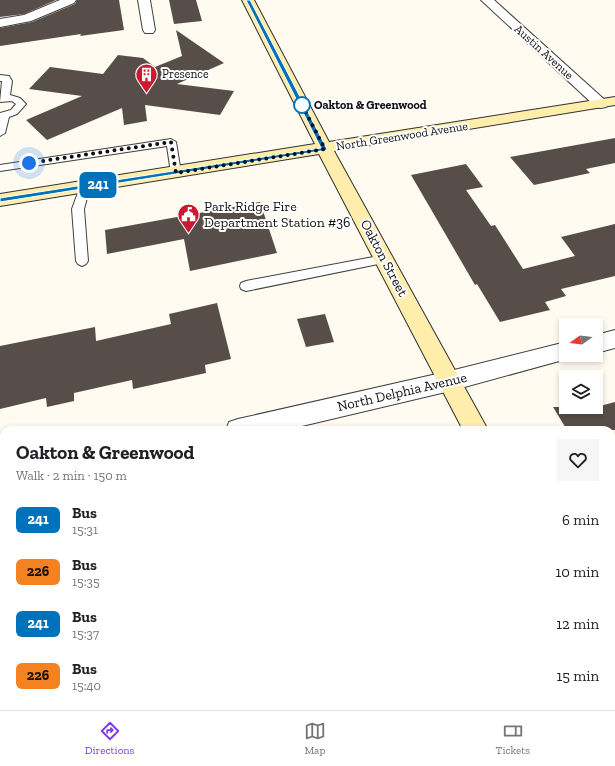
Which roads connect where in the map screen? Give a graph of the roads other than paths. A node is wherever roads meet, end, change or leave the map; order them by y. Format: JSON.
{"nodes":[{"id":1,"x":70,"y":0,"type":"edge"},
{"id":2,"x":144,"y":0,"type":"edge"},
{"id":3,"x":248,"y":0,"type":"edge"},
{"id":4,"x":487,"y":0,"type":"edge"},
{"id":5,"x":0,"y":23,"type":"edge"},
{"id":6,"x":149,"y":30,"type":"dead end"},
{"id":7,"x":0,"y":78,"type":"edge"},
{"id":8,"x":2,"y":99,"type":"edge"},
{"id":9,"x":608,"y":103,"type":"edge"},
{"id":10,"x":2,"y":116,"type":"edge"},
{"id":11,"x":0,"y":133,"type":"edge"},
{"id":12,"x":325,"y":149,"type":"junction"},
{"id":13,"x":0,"y":168,"type":"edge"},
{"id":14,"x":176,"y":173,"type":"junction"},
{"id":15,"x":85,"y":187,"type":"junction"},
{"id":16,"x":0,"y":200,"type":"edge"},
{"id":17,"x":384,"y":259,"type":"junction"},
{"id":18,"x":82,"y":261,"type":"dead end"},
{"id":19,"x":246,"y":286,"type":"dead end"},
{"id":20,"x":615,"y":339,"type":"edge"},
{"id":21,"x":603,"y":342,"type":"edge"},
{"id":22,"x":559,"y":353,"type":"edge"},
{"id":23,"x":450,"y":381,"type":"junction"},
{"id":24,"x":255,"y":426,"type":"edge"},
{"id":25,"x":474,"y":426,"type":"edge"}],
"edges":[{"from":1,"to":5,"type":"street"},
{"from":2,"to":6,"type":"street"},
{"from":3,"to":12,"type":"main road","name":"Oakton Street"},
{"from":4,"to":9,"type":"street","name":"Austin Avenue"},
{"from":7,"to":8,"type":"lane"},
{"from":8,"to":10,"type":"lane"},
{"from":9,"to":12,"type":"main road","name":"North Greenwood Avenue"},
{"from":10,"to":11,"type":"lane"},
{"from":12,"to":14,"type":"main road","name":"North Greenwood Avenue"},
{"from":12,"to":17,"type":"main road","name":"Oakton Street"},
{"from":13,"to":14,"type":"lane"},
{"from":14,"to":15,"type":"main road","name":"North Greenwood Avenue"},
{"from":15,"to":16,"type":"main road","name":"North Greenwood Avenue"},
{"from":15,"to":18,"type":"lane"},
{"from":17,"to":19,"type":"lane"},
{"from":17,"to":23,"type":"main road","name":"Oakton Street"},
{"from":20,"to":21,"type":"street"},
{"from":22,"to":23,"type":"street","name":"North Delphia Avenue"},
{"from":23,"to":24,"type":"street","name":"North Delphia Avenue"},
{"from":23,"to":25,"type":"main road","name":"Oakton Street"}]}
